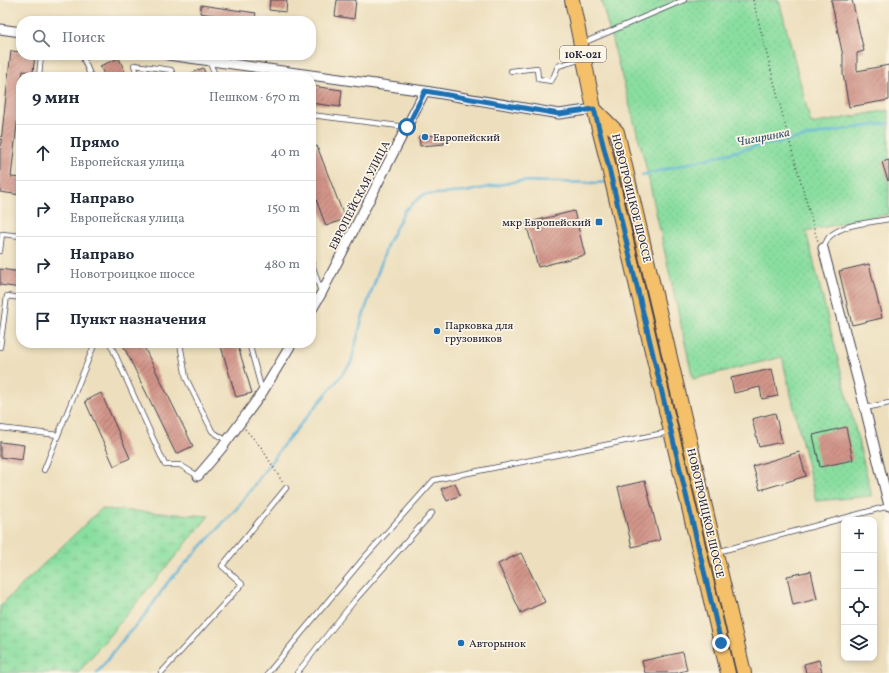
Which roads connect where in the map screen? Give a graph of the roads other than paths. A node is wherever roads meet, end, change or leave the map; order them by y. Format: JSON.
{"nodes":[{"id":1,"x":572,"y":0,"type":"edge"},
{"id":2,"x":684,"y":0,"type":"edge"},
{"id":3,"x":0,"y":29,"type":"edge"},
{"id":4,"x":16,"y":31,"type":"edge"},
{"id":5,"x":581,"y":44,"type":"junction"},
{"id":6,"x":584,"y":58,"type":"junction"},
{"id":7,"x":41,"y":60,"type":"edge"},
{"id":8,"x":84,"y":60,"type":"edge"},
{"id":9,"x":203,"y":60,"type":"edge"},
{"id":10,"x":210,"y":61,"type":"junction"},
{"id":11,"x":511,"y":71,"type":"dead end"},
{"id":12,"x":39,"y":72,"type":"edge"},
{"id":13,"x":89,"y":72,"type":"edge"},
{"id":14,"x":136,"y":72,"type":"edge"},
{"id":15,"x":172,"y":72,"type":"edge"},
{"id":16,"x":214,"y":72,"type":"edge"},
{"id":17,"x":289,"y":72,"type":"edge"},
{"id":18,"x":316,"y":76,"type":"edge"},
{"id":19,"x":425,"y":91,"type":"junction"},
{"id":20,"x":594,"y":109,"type":"junction"},
{"id":21,"x":316,"y":116,"type":"edge"},
{"id":22,"x":407,"y":127,"type":"junction"},
{"id":23,"x":889,"y":219,"type":"edge"},
{"id":24,"x":16,"y":235,"type":"edge"},
{"id":25,"x":823,"y":248,"type":"joint"},
{"id":26,"x":0,"y":251,"type":"edge"},
{"id":27,"x":316,"y":278,"type":"edge"},
{"id":28,"x":321,"y":294,"type":"junction"},
{"id":29,"x":16,"y":297,"type":"edge"},
{"id":30,"x":316,"y":302,"type":"edge"},
{"id":31,"x":0,"y":348,"type":"edge"},
{"id":32,"x":93,"y":348,"type":"edge"},
{"id":33,"x":112,"y":348,"type":"edge"},
{"id":34,"x":181,"y":348,"type":"edge"},
{"id":35,"x":250,"y":348,"type":"edge"},
{"id":36,"x":289,"y":348,"type":"edge"},
{"id":37,"x":262,"y":393,"type":"junction"},
{"id":38,"x":889,"y":403,"type":"edge"},
{"id":39,"x":865,"y":408,"type":"junction"},
{"id":40,"x":0,"y":428,"type":"edge"},
{"id":41,"x":671,"y":431,"type":"junction"},
{"id":42,"x":58,"y":435,"type":"junction"},
{"id":43,"x":227,"y":441,"type":"junction"},
{"id":44,"x":44,"y":470,"type":"dead end"},
{"id":45,"x":198,"y":476,"type":"joint"},
{"id":46,"x":886,"y":482,"type":"edge"},
{"id":47,"x":286,"y":488,"type":"road end"},
{"id":48,"x":889,"y":506,"type":"edge"},
{"id":49,"x":432,"y":513,"type":"dead end"},
{"id":50,"x":716,"y":553,"type":"junction"},
{"id":51,"x":161,"y":673,"type":"edge"},
{"id":52,"x":268,"y":673,"type":"edge"},
{"id":53,"x":297,"y":673,"type":"edge"},
{"id":54,"x":728,"y":673,"type":"edge"},
{"id":55,"x":744,"y":673,"type":"edge"}],
"edges":[{"from":1,"to":5,"type":"main road","number":"10К-021"},
{"from":2,"to":5,"type":"lane"},
{"from":3,"to":4,"type":"street"},
{"from":5,"to":6,"type":"main road","number":"10К-021"},
{"from":6,"to":11,"type":"lane"},
{"from":6,"to":20,"type":"main road","number":"10К-021"},
{"from":7,"to":12,"type":"lane"},
{"from":8,"to":13,"type":"lane"},
{"from":9,"to":10,"type":"street"},
{"from":10,"to":16,"type":"lane"},
{"from":10,"to":17,"type":"street"},
{"from":14,"to":15,"type":"lane"},
{"from":18,"to":19,"type":"street"},
{"from":19,"to":20,"type":"street"},
{"from":19,"to":22,"type":"street","name":"ЕВРОПЕЙСКАЯ УЛИЦА"},
{"from":20,"to":41,"type":"main road","name":"НОВОТРОИЦКОЕ ШОССЕ"},
{"from":20,"to":50,"type":"main road","name":"НОВОТРОИЦКОЕ ШОССЕ"},
{"from":21,"to":22,"type":"lane"},
{"from":22,"to":28,"type":"street","name":"ЕВРОПЕЙСКАЯ УЛИЦА"},
{"from":23,"to":25,"type":"lane"},
{"from":24,"to":26,"type":"lane"},
{"from":25,"to":39,"type":"street"},
{"from":27,"to":28,"type":"lane"},
{"from":28,"to":30,"type":"street","name":"ЕВРОПЕЙСКАЯ УЛИЦА"},
{"from":29,"to":31,"type":"lane"},
{"from":32,"to":42,"type":"lane"},
{"from":33,"to":45,"type":"lane"},
{"from":34,"to":43,"type":"lane"},
{"from":35,"to":37,"type":"lane"},
{"from":36,"to":37,"type":"street"},
{"from":37,"to":43,"type":"street"},
{"from":38,"to":39,"type":"lane"},
{"from":39,"to":46,"type":"street"},
{"from":40,"to":42,"type":"lane"},
{"from":41,"to":52,"type":"lane"},
{"from":41,"to":54,"type":"main road","name":"НОВОТРОИЦКОЕ ШОССЕ"},
{"from":42,"to":44,"type":"lane"},
{"from":43,"to":45,"type":"street"},
{"from":46,"to":48,"type":"street"},
{"from":47,"to":51,"type":"lane"},
{"from":48,"to":50,"type":"lane"},
{"from":49,"to":53,"type":"lane"},
{"from":50,"to":55,"type":"main road","name":"НОВОТРОИЦКОЕ ШОССЕ"}]}
